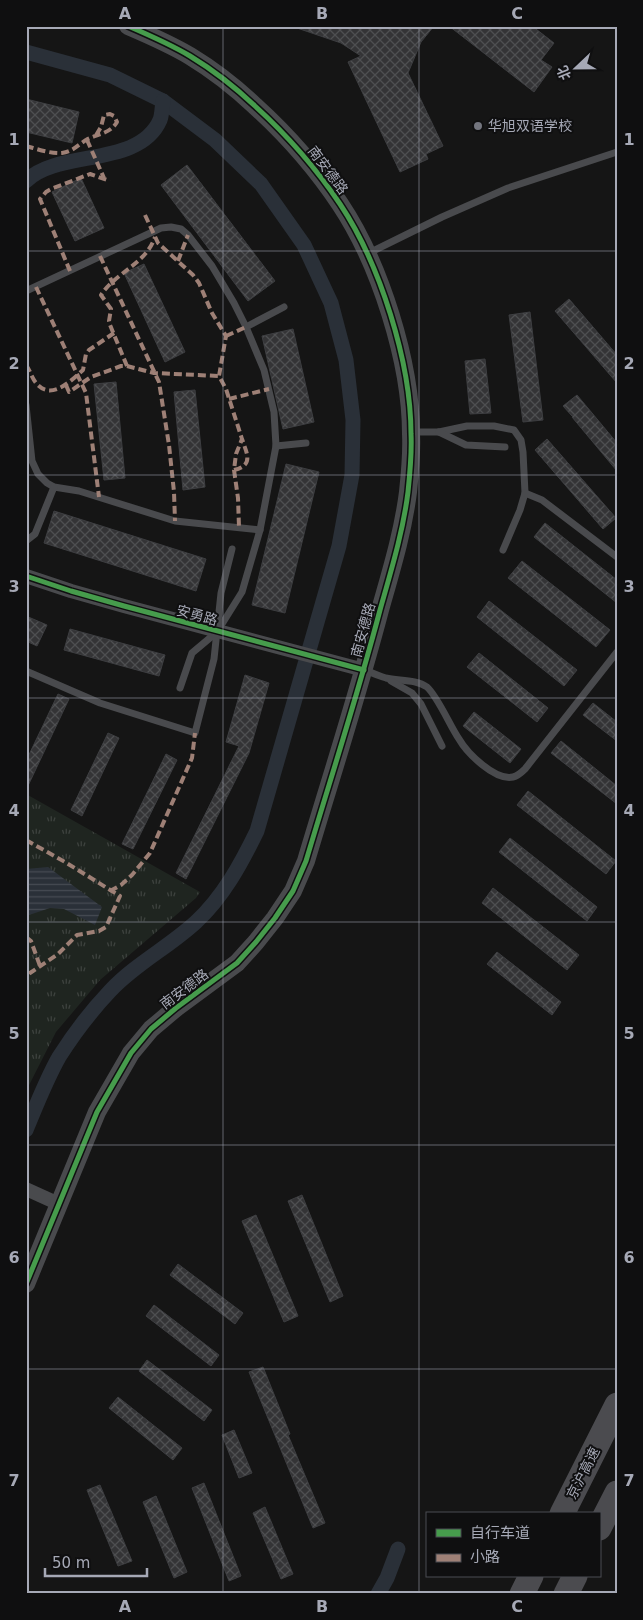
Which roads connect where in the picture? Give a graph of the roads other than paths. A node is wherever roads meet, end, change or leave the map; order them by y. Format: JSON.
{"nodes":[{"id":1,"x":128,"y":26,"type":"edge"},
{"id":2,"x":617,"y":152,"type":"edge"},
{"id":3,"x":367,"y":254,"type":"junction"},
{"id":4,"x":26,"y":291,"type":"edge"},
{"id":5,"x":284,"y":307,"type":"dead end"},
{"id":6,"x":246,"y":326,"type":"junction"},
{"id":7,"x":26,"y":404,"type":"edge"},
{"id":8,"x":412,"y":432,"type":"junction"},
{"id":9,"x":439,"y":432,"type":"junction"},
{"id":10,"x":306,"y":443,"type":"dead end"},
{"id":11,"x":276,"y":446,"type":"junction"},
{"id":12,"x":505,"y":447,"type":"dead end"},
{"id":13,"x":54,"y":486,"type":"junction"},
{"id":14,"x":524,"y":493,"type":"junction"},
{"id":15,"x":260,"y":530,"type":"junction"},
{"id":16,"x":26,"y":541,"type":"edge"},
{"id":17,"x":232,"y":549,"type":"dead end"},
{"id":18,"x":503,"y":550,"type":"dead end"},
{"id":19,"x":617,"y":557,"type":"edge"},
{"id":20,"x":26,"y":576,"type":"edge"},
{"id":21,"x":218,"y":632,"type":"junction"},
{"id":22,"x":617,"y":652,"type":"edge"},
{"id":23,"x":364,"y":670,"type":"junction"},
{"id":24,"x":26,"y":671,"type":"edge"},
{"id":25,"x":386,"y":678,"type":"junction"},
{"id":26,"x":180,"y":688,"type":"dead end"},
{"id":27,"x":442,"y":746,"type":"dead end"},
{"id":28,"x":27,"y":1189,"type":"edge"},
{"id":29,"x":59,"y":1204,"type":"junction"},
{"id":30,"x":26,"y":1284,"type":"edge"},
{"id":31,"x":617,"y":1405,"type":"edge"},
{"id":32,"x":617,"y":1493,"type":"edge"},
{"id":33,"x":563,"y":1512,"type":"edge"},
{"id":34,"x":600,"y":1526,"type":"edge"},
{"id":35,"x":530,"y":1578,"type":"edge"},
{"id":36,"x":574,"y":1578,"type":"edge"},
{"id":37,"x":522,"y":1594,"type":"edge"},
{"id":38,"x":566,"y":1594,"type":"edge"}],
"edges":[{"from":1,"to":3,"type":"street","name":"南安德路"},
{"from":2,"to":3,"type":"lane"},
{"from":3,"to":8,"type":"street","name":"南安德路"},
{"from":4,"to":6,"type":"lane"},
{"from":5,"to":6,"type":"lane"},
{"from":6,"to":11,"type":"lane"},
{"from":7,"to":13,"type":"lane"},
{"from":8,"to":9,"type":"lane"},
{"from":8,"to":23,"type":"street","name":"南安德路"},
{"from":9,"to":12,"type":"lane"},
{"from":9,"to":14,"type":"lane"},
{"from":10,"to":11,"type":"lane"},
{"from":11,"to":15,"type":"lane"},
{"from":13,"to":15,"type":"lane"},
{"from":13,"to":16,"type":"lane"},
{"from":14,"to":18,"type":"lane"},
{"from":14,"to":19,"type":"lane"},
{"from":15,"to":21,"type":"lane"},
{"from":17,"to":21,"type":"lane"},
{"from":20,"to":21,"type":"street","name":"安勇路"},
{"from":21,"to":23,"type":"street","name":"安勇路"},
{"from":21,"to":24,"type":"lane"},
{"from":21,"to":26,"type":"lane"},
{"from":22,"to":25,"type":"lane"},
{"from":23,"to":25,"type":"lane"},
{"from":23,"to":29,"type":"street","name":"南安德路"},
{"from":25,"to":27,"type":"lane"},
{"from":28,"to":29,"type":"street"},
{"from":29,"to":30,"type":"street","name":"南安德路"},
{"from":31,"to":33,"type":"highway","name":"京沪高速"},
{"from":32,"to":34,"type":"highway"},
{"from":35,"to":37,"type":"highway"},
{"from":36,"to":38,"type":"highway"}]}
